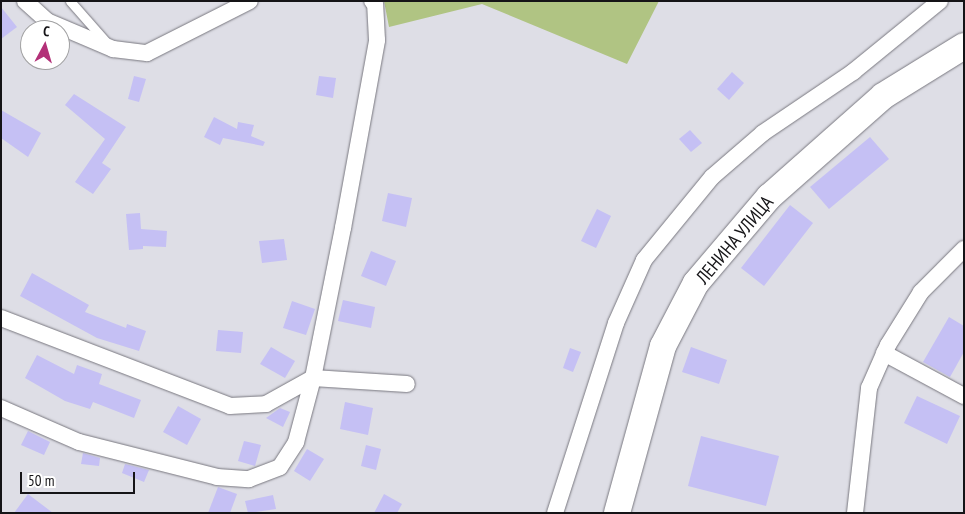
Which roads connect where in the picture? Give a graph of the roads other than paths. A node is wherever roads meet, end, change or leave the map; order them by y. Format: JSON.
{"nodes":[{"id":1,"x":25,"y":1,"type":"edge"},
{"id":2,"x":70,"y":1,"type":"edge"},
{"id":3,"x":250,"y":1,"type":"edge"},
{"id":4,"x":372,"y":1,"type":"edge"},
{"id":5,"x":940,"y":1,"type":"edge"},
{"id":6,"x":964,"y":46,"type":"edge"},
{"id":7,"x":113,"y":49,"type":"junction"},
{"id":8,"x":964,"y":249,"type":"edge"},
{"id":9,"x":1,"y":318,"type":"edge"},
{"id":10,"x":884,"y":354,"type":"junction"},
{"id":11,"x":312,"y":378,"type":"junction"},
{"id":12,"x":407,"y":384,"type":"dead end"},
{"id":13,"x":964,"y":396,"type":"edge"},
{"id":14,"x":1,"y":408,"type":"edge"},
{"id":15,"x":555,"y":513,"type":"edge"},
{"id":16,"x":617,"y":513,"type":"edge"},
{"id":17,"x":855,"y":513,"type":"edge"}],
"edges":[{"from":1,"to":7,"type":"street"},
{"from":2,"to":7,"type":"lane"},
{"from":3,"to":7,"type":"street"},
{"from":4,"to":11,"type":"street"},
{"from":5,"to":15,"type":"street"},
{"from":6,"to":16,"type":"main road","name":"ЛЕНИНА УЛИЦА"},
{"from":8,"to":10,"type":"street"},
{"from":9,"to":11,"type":"street"},
{"from":10,"to":13,"type":"street"},
{"from":10,"to":17,"type":"street"},
{"from":11,"to":12,"type":"street"},
{"from":11,"to":14,"type":"street"}]}
